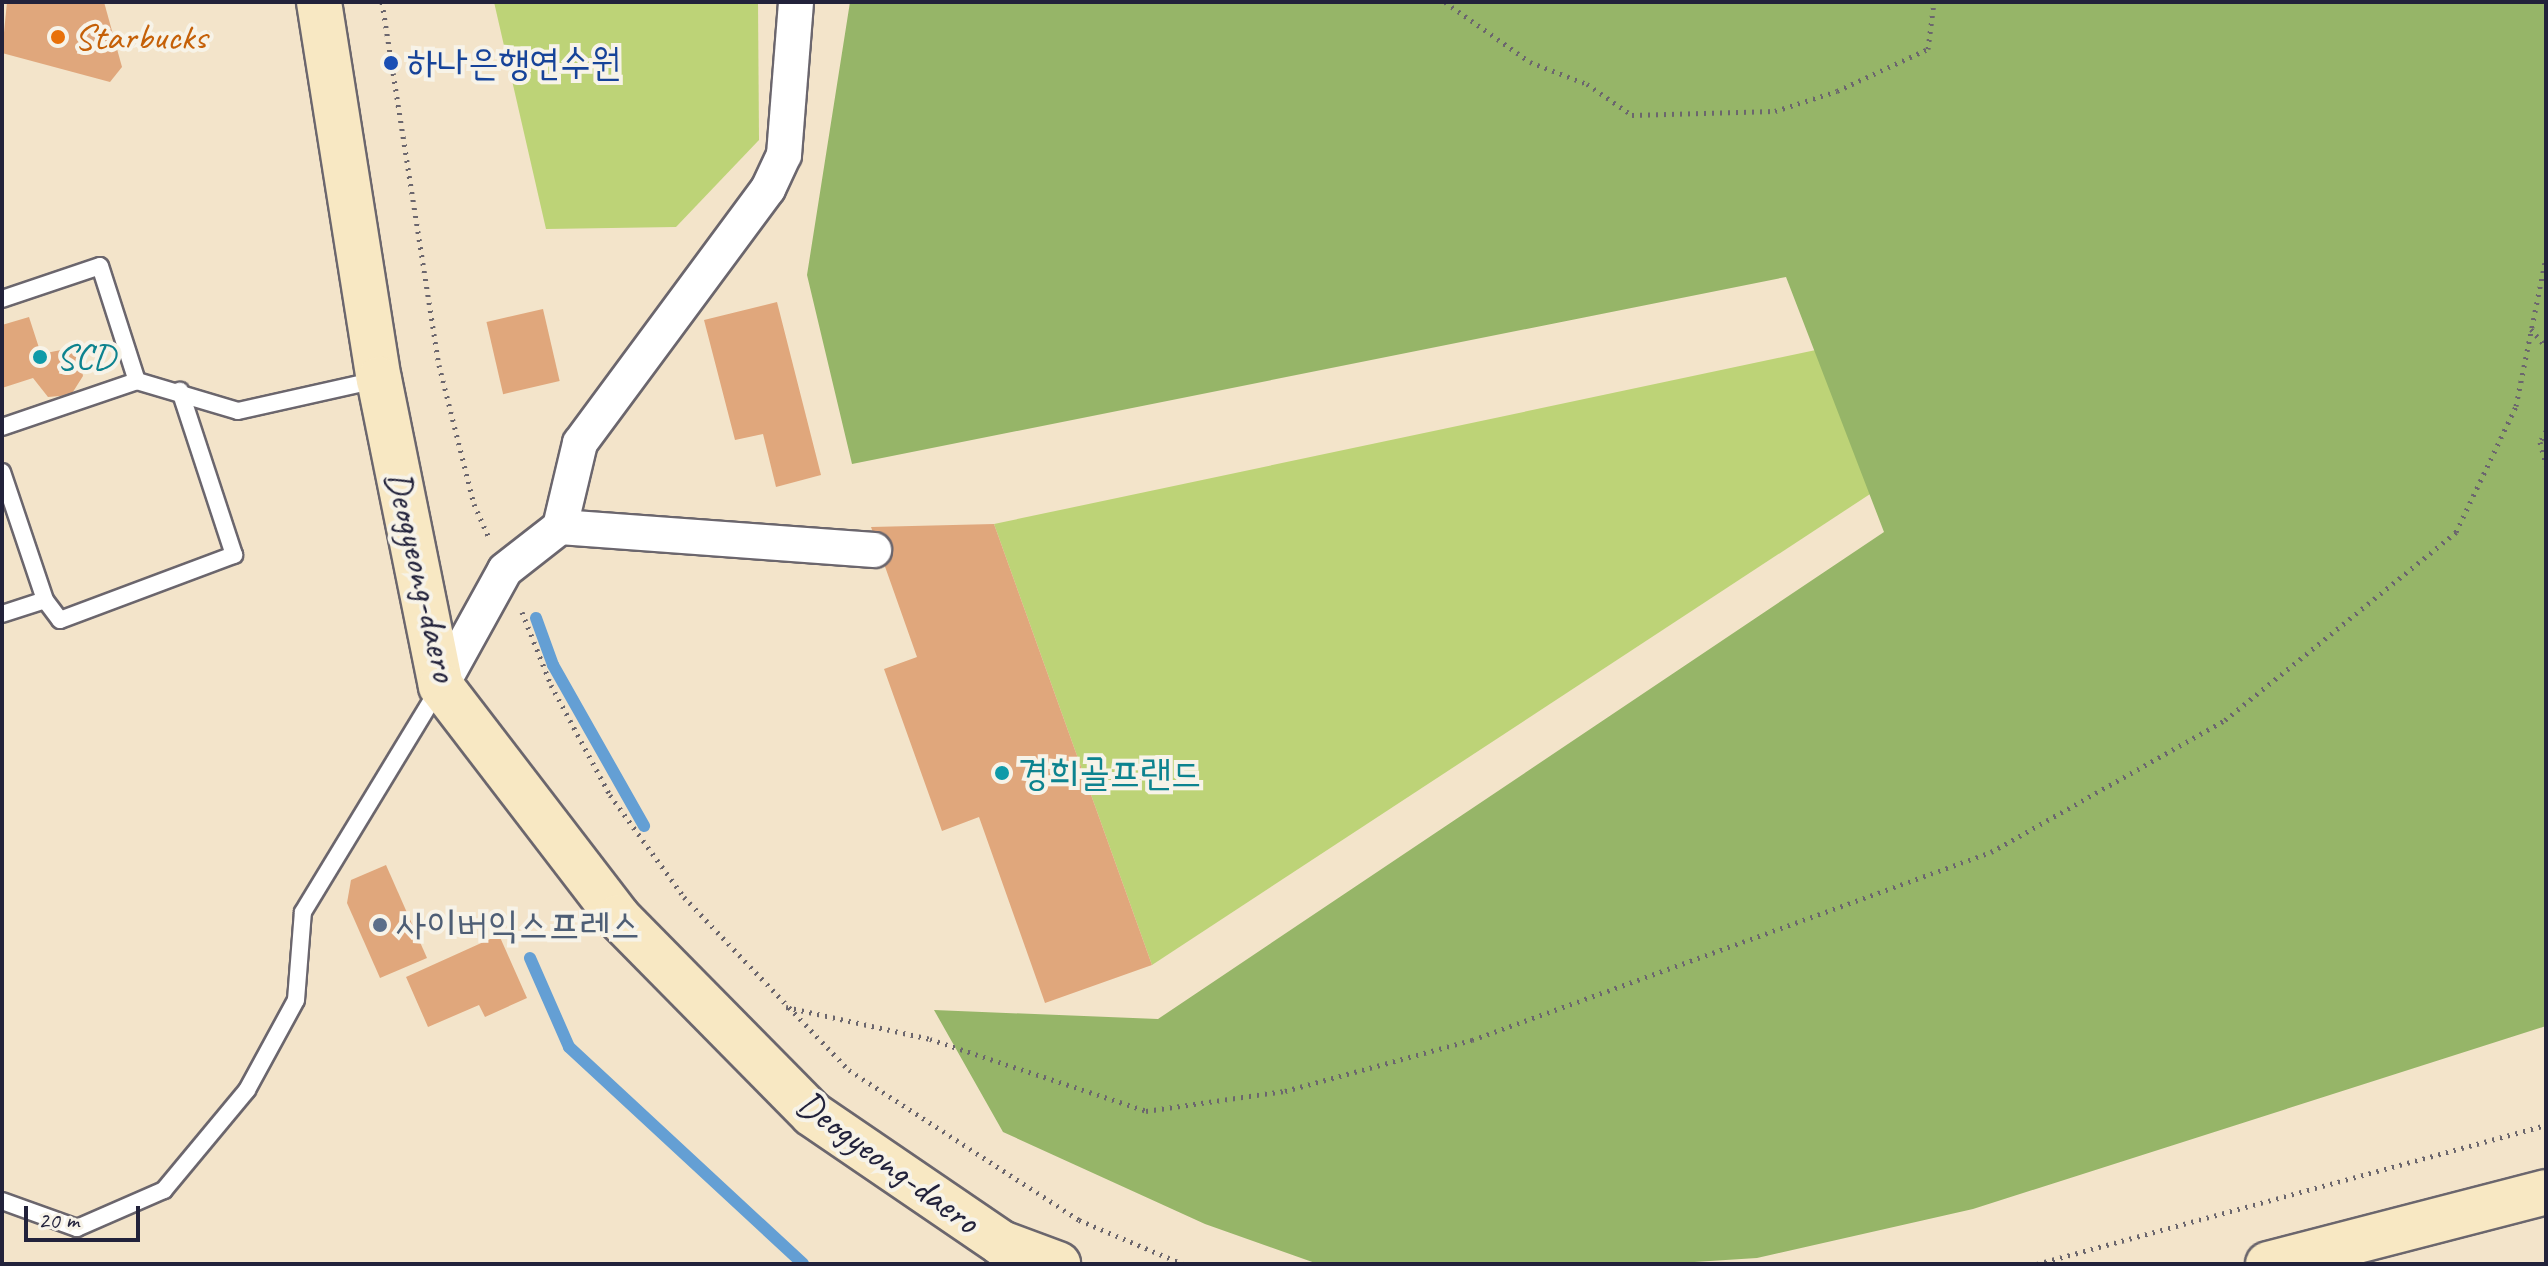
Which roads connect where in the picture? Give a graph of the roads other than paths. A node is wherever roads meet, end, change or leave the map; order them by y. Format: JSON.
{"nodes":[{"id":1,"x":319,"y":2,"type":"edge"},
{"id":2,"x":796,"y":2,"type":"edge"},
{"id":3,"x":2,"y":299,"type":"edge"},
{"id":4,"x":379,"y":379,"type":"junction"},
{"id":5,"x":137,"y":381,"type":"junction"},
{"id":6,"x":180,"y":391,"type":"junction"},
{"id":7,"x":2,"y":427,"type":"edge"},
{"id":8,"x":2,"y":472,"type":"edge"},
{"id":9,"x":560,"y":527,"type":"junction"},
{"id":10,"x":874,"y":550,"type":"dead end"},
{"id":11,"x":45,"y":600,"type":"junction"},
{"id":12,"x":2,"y":614,"type":"edge"},
{"id":13,"x":441,"y":686,"type":"junction"},
{"id":14,"x":2546,"y":1192,"type":"edge"},
{"id":15,"x":2,"y":1201,"type":"edge"},
{"id":16,"x":1058,"y":1264,"type":"edge"},
{"id":17,"x":2268,"y":1264,"type":"edge"}],
"edges":[{"from":1,"to":4,"type":"main road","name":"Deogyeong-daero"},
{"from":2,"to":9,"type":"street"},
{"from":3,"to":5,"type":"lane"},
{"from":4,"to":6,"type":"lane"},
{"from":4,"to":13,"type":"main road","name":"Deogyeong-daero"},
{"from":5,"to":6,"type":"lane"},
{"from":5,"to":7,"type":"lane"},
{"from":6,"to":11,"type":"lane"},
{"from":8,"to":11,"type":"lane"},
{"from":9,"to":10,"type":"street"},
{"from":9,"to":13,"type":"street"},
{"from":11,"to":12,"type":"lane"},
{"from":13,"to":15,"type":"lane"},
{"from":13,"to":16,"type":"main road","name":"Deogyeong-daero"},
{"from":14,"to":17,"type":"main road"}]}
